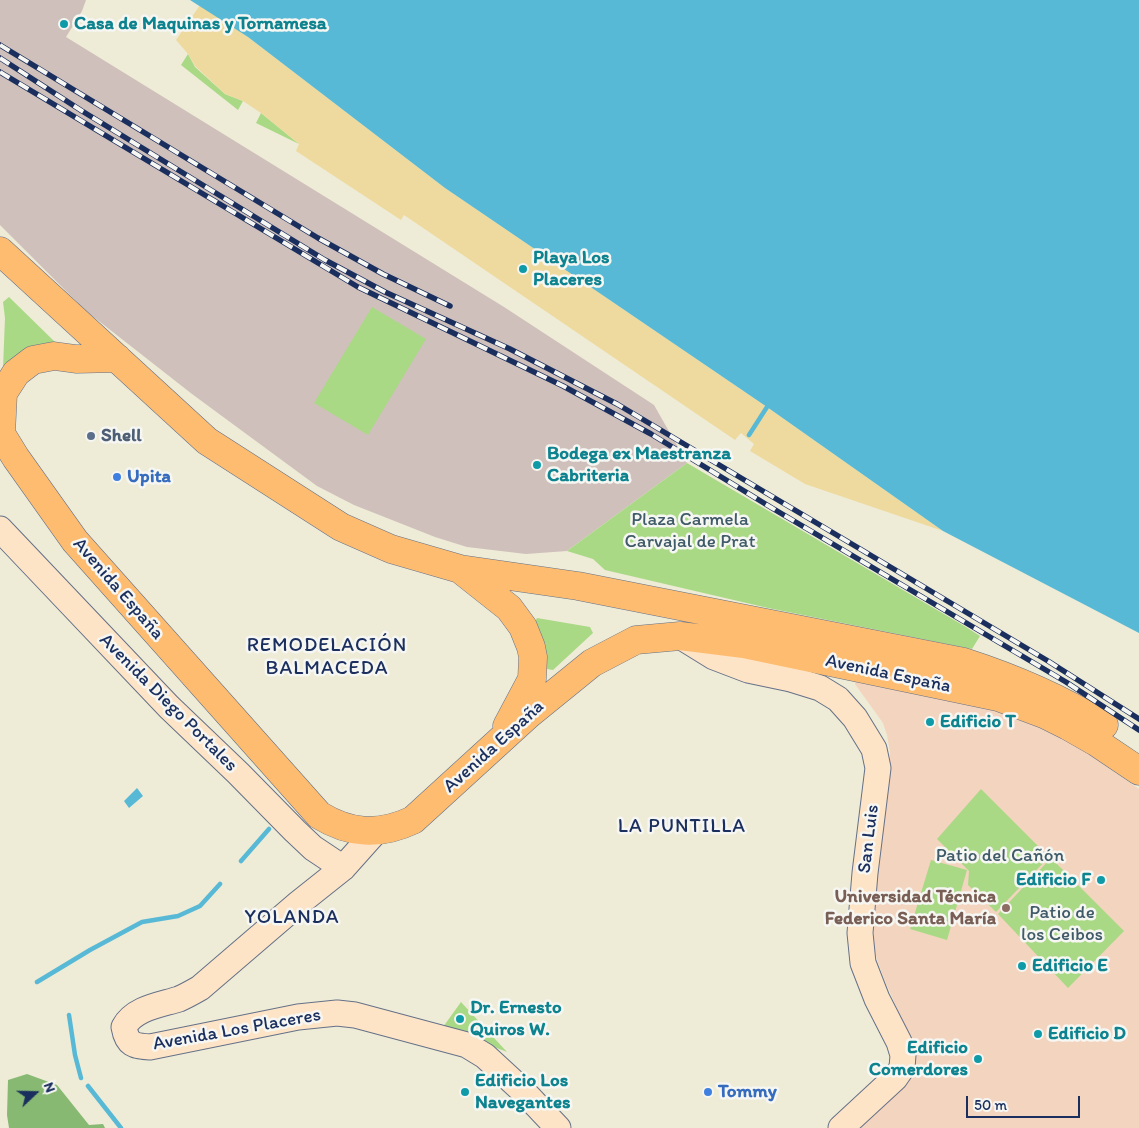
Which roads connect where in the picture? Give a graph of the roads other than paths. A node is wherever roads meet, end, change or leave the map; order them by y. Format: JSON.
{"nodes":[{"id":1,"x":0,"y":251,"type":"edge"},
{"id":2,"x":118,"y":358,"type":"junction"},
{"id":3,"x":0,"y":433,"type":"edge"},
{"id":4,"x":2,"y":534,"type":"edge"},
{"id":5,"x":460,"y":569,"type":"junction"},
{"id":6,"x":680,"y":636,"type":"junction"},
{"id":7,"x":499,"y":740,"type":"junction"},
{"id":8,"x":1139,"y":749,"type":"edge"},
{"id":9,"x":1139,"y":771,"type":"edge"},
{"id":10,"x":376,"y":831,"type":"junction"},
{"id":11,"x":343,"y":868,"type":"junction"},
{"id":12,"x":558,"y":1128,"type":"edge"},
{"id":13,"x":841,"y":1128,"type":"edge"}],
"edges":[{"from":1,"to":2,"type":"main road","name":"Avenida España"},
{"from":2,"to":3,"type":"main road"},
{"from":2,"to":5,"type":"main road","name":"Avenida España"},
{"from":3,"to":10,"type":"main road","name":"Avenida España"},
{"from":4,"to":11,"type":"main road","name":"Avenida Diego Portales"},
{"from":5,"to":7,"type":"main road"},
{"from":5,"to":8,"type":"main road","name":"Avenida España"},
{"from":6,"to":7,"type":"main road","name":"Avenida España"},
{"from":6,"to":9,"type":"main road","name":"Avenida España"},
{"from":6,"to":13,"type":"main road","name":"San Luis"},
{"from":7,"to":10,"type":"main road","name":"Avenida España"},
{"from":10,"to":11,"type":"main road","name":"Avenida Los Placeres"},
{"from":11,"to":12,"type":"main road","name":"Avenida Los Placeres"}]}
